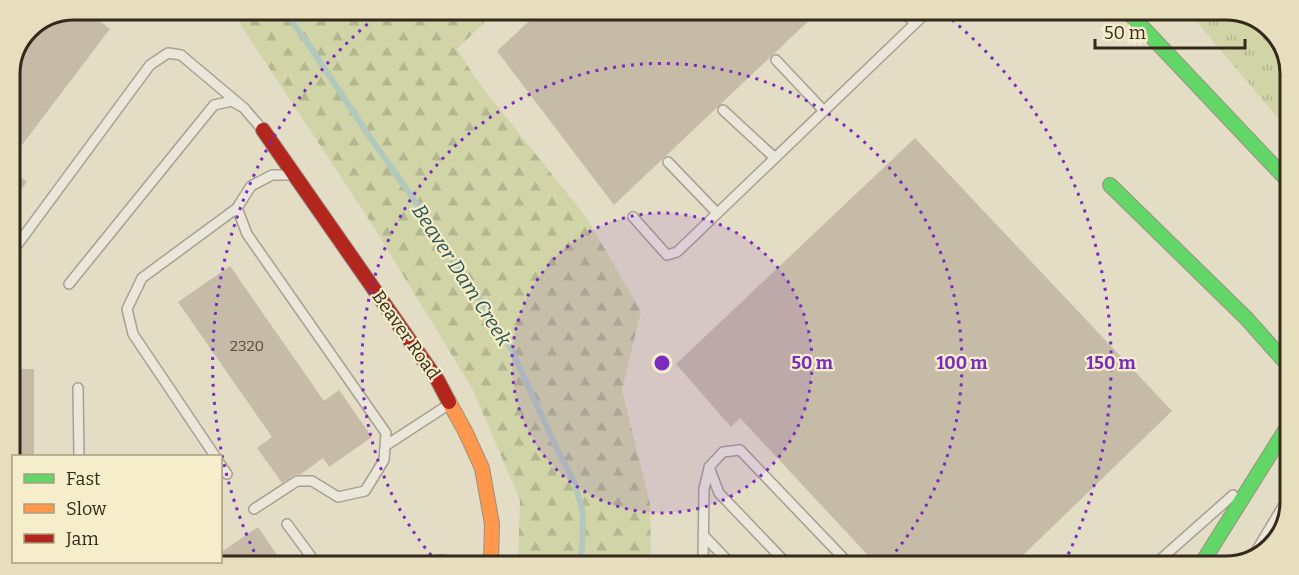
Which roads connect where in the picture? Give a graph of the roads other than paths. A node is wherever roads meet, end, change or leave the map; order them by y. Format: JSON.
{"nodes":[{"id":1,"x":911,"y":20,"type":"edge"},
{"id":2,"x":919,"y":20,"type":"edge"},
{"id":3,"x":1136,"y":20,"type":"edge"},
{"id":4,"x":915,"y":24,"type":"junction"},
{"id":5,"x":776,"y":60,"type":"dead end"},
{"id":6,"x":244,"y":108,"type":"junction"},
{"id":7,"x":723,"y":110,"type":"dead end"},
{"id":8,"x":824,"y":111,"type":"junction"},
{"id":9,"x":263,"y":130,"type":"joint"},
{"id":10,"x":775,"y":158,"type":"junction"},
{"id":11,"x":668,"y":162,"type":"dead end"},
{"id":12,"x":1279,"y":172,"type":"edge"},
{"id":13,"x":295,"y":176,"type":"junction"},
{"id":14,"x":1110,"y":185,"type":"dead end"},
{"id":15,"x":237,"y":208,"type":"junction"},
{"id":16,"x":717,"y":213,"type":"junction"},
{"id":17,"x":633,"y":217,"type":"dead end"},
{"id":18,"x":20,"y":241,"type":"edge"},
{"id":19,"x":69,"y":284,"type":"dead end"},
{"id":20,"x":1280,"y":356,"type":"edge"},
{"id":21,"x":78,"y":388,"type":"dead end"},
{"id":22,"x":450,"y":403,"type":"junction"},
{"id":23,"x":1280,"y":439,"type":"edge"},
{"id":24,"x":385,"y":446,"type":"junction"},
{"id":25,"x":79,"y":455,"type":"edge"},
{"id":26,"x":214,"y":455,"type":"edge"},
{"id":27,"x":222,"y":467,"type":"edge"},
{"id":28,"x":709,"y":467,"type":"junction"},
{"id":29,"x":1261,"y":469,"type":"junction"},
{"id":30,"x":227,"y":474,"type":"dead end"},
{"id":31,"x":254,"y":509,"type":"dead end"},
{"id":32,"x":1276,"y":517,"type":"edge"},
{"id":33,"x":287,"y":524,"type":"dead end"},
{"id":34,"x":703,"y":535,"type":"junction"},
{"id":35,"x":1262,"y":540,"type":"edge"},
{"id":36,"x":311,"y":556,"type":"edge"},
{"id":37,"x":491,"y":556,"type":"edge"},
{"id":38,"x":703,"y":556,"type":"edge"},
{"id":39,"x":723,"y":556,"type":"edge"},
{"id":40,"x":779,"y":556,"type":"edge"},
{"id":41,"x":841,"y":556,"type":"edge"},
{"id":42,"x":1164,"y":556,"type":"edge"},
{"id":43,"x":1206,"y":556,"type":"edge"}],
"edges":[{"from":1,"to":4,"type":"lane"},
{"from":2,"to":4,"type":"lane"},
{"from":3,"to":12,"type":"street"},
{"from":4,"to":8,"type":"lane"},
{"from":5,"to":8,"type":"lane"},
{"from":6,"to":9,"type":"lane"},
{"from":6,"to":18,"type":"lane"},
{"from":6,"to":19,"type":"lane"},
{"from":7,"to":10,"type":"lane"},
{"from":8,"to":10,"type":"lane"},
{"from":9,"to":13,"type":"street","name":"Beaver Road"},
{"from":10,"to":16,"type":"lane"},
{"from":11,"to":16,"type":"lane"},
{"from":13,"to":15,"type":"lane"},
{"from":13,"to":22,"type":"street","name":"Beaver Road"},
{"from":14,"to":20,"type":"street"},
{"from":15,"to":24,"type":"lane"},
{"from":15,"to":26,"type":"lane"},
{"from":16,"to":17,"type":"lane"},
{"from":21,"to":25,"type":"lane"},
{"from":22,"to":24,"type":"lane"},
{"from":22,"to":37,"type":"street","name":"Beaver Road"},
{"from":23,"to":29,"type":"street"},
{"from":24,"to":31,"type":"lane"},
{"from":27,"to":30,"type":"lane"},
{"from":28,"to":34,"type":"lane"},
{"from":28,"to":40,"type":"lane"},
{"from":28,"to":41,"type":"lane"},
{"from":29,"to":42,"type":"lane"},
{"from":29,"to":43,"type":"street"},
{"from":32,"to":35,"type":"lane"},
{"from":33,"to":36,"type":"lane"},
{"from":34,"to":38,"type":"lane"},
{"from":34,"to":39,"type":"lane"}]}
